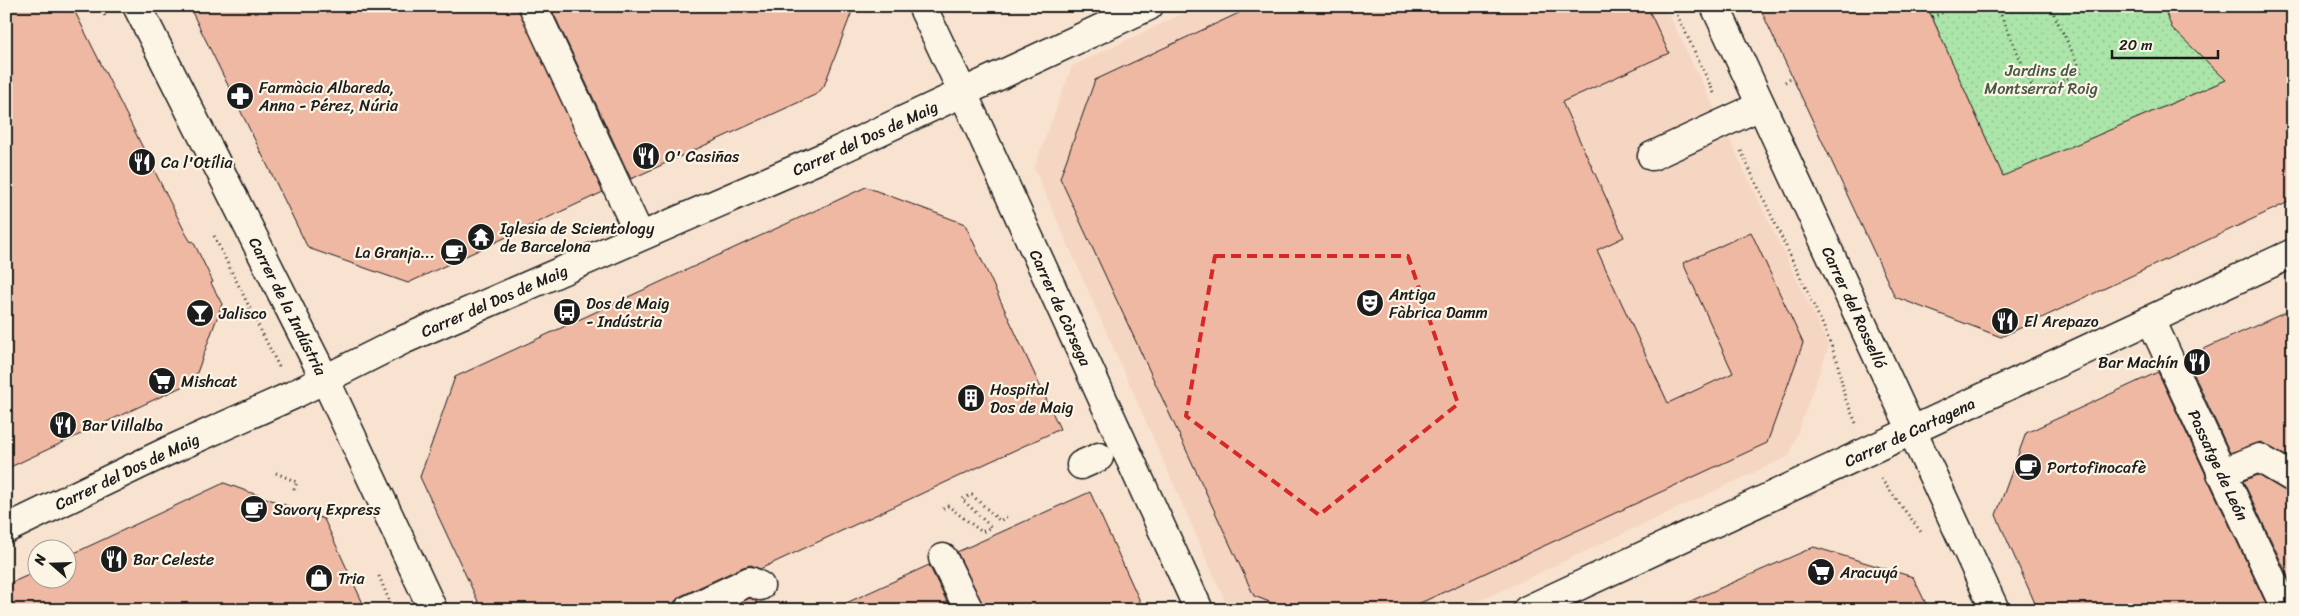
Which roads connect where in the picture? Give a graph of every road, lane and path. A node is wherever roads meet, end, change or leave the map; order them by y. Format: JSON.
{"nodes":[{"id":1,"x":137,"y":6,"type":"edge"},
{"id":2,"x":533,"y":6,"type":"edge"},
{"id":3,"x":922,"y":6,"type":"edge"},
{"id":4,"x":1149,"y":6,"type":"edge"},
{"id":5,"x":1673,"y":6,"type":"edge"},
{"id":6,"x":1715,"y":6,"type":"edge"},
{"id":7,"x":1960,"y":6,"type":"edge"},
{"id":8,"x":1997,"y":6,"type":"edge"},
{"id":9,"x":2050,"y":6,"type":"edge"},
{"id":10,"x":1932,"y":17,"type":"dead end"},
{"id":11,"x":963,"y":93,"type":"junction"},
{"id":12,"x":1760,"y":106,"type":"junction"},
{"id":13,"x":1727,"y":121,"type":"junction"},
{"id":14,"x":1652,"y":156,"type":"dead end"},
{"id":15,"x":640,"y":236,"type":"junction"},
{"id":16,"x":2293,"y":253,"type":"edge"},
{"id":17,"x":2150,"y":320,"type":"junction"},
{"id":18,"x":325,"y":379,"type":"junction"},
{"id":19,"x":1845,"y":398,"type":"dead end"},
{"id":20,"x":1912,"y":430,"type":"junction"},
{"id":21,"x":2221,"y":472,"type":"junction"},
{"id":22,"x":276,"y":473,"type":"dead end"},
{"id":23,"x":2293,"y":478,"type":"edge"},
{"id":24,"x":293,"y":492,"type":"dead end"},
{"id":25,"x":943,"y":509,"type":"dead end"},
{"id":26,"x":1009,"y":515,"type":"dead end"},
{"id":27,"x":6,"y":529,"type":"edge"},
{"id":28,"x":943,"y":558,"type":"dead end"},
{"id":29,"x":760,"y":586,"type":"dead end"},
{"id":30,"x":433,"y":610,"type":"edge"},
{"id":31,"x":688,"y":610,"type":"edge"},
{"id":32,"x":969,"y":610,"type":"edge"},
{"id":33,"x":1200,"y":610,"type":"edge"},
{"id":34,"x":1527,"y":610,"type":"edge"},
{"id":35,"x":1994,"y":610,"type":"edge"},
{"id":36,"x":2286,"y":610,"type":"edge"}],
"edges":[{"from":1,"to":18,"type":"street","name":"Carrer de la Indústria"},
{"from":2,"to":15,"type":"street"},
{"from":3,"to":11,"type":"street","name":"Carrer de Còrsega"},
{"from":4,"to":11,"type":"street","name":"Carrer del Dos de Maig"},
{"from":5,"to":13,"type":"path"},
{"from":6,"to":12,"type":"street","name":"Carrer del Rosselló"},
{"from":7,"to":10,"type":"path"},
{"from":8,"to":9,"type":"path"},
{"from":11,"to":15,"type":"street","name":"Carrer del Dos de Maig"},
{"from":11,"to":33,"type":"street","name":"Carrer de Còrsega"},
{"from":12,"to":13,"type":"street"},
{"from":12,"to":20,"type":"street","name":"Carrer del Rosselló"},
{"from":13,"to":14,"type":"street"},
{"from":13,"to":19,"type":"path"},
{"from":15,"to":18,"type":"street","name":"Carrer del Dos de Maig"},
{"from":16,"to":17,"type":"street","name":"Carrer de Cartagena"},
{"from":17,"to":20,"type":"street","name":"Carrer de Cartagena"},
{"from":17,"to":21,"type":"street","name":"Passatge de León"},
{"from":18,"to":27,"type":"street","name":"Carrer del Dos de Maig"},
{"from":18,"to":30,"type":"street","name":"Carrer de la Indústria"},
{"from":20,"to":34,"type":"street","name":"Carrer de Cartagena"},
{"from":20,"to":35,"type":"street","name":"Carrer del Rosselló"},
{"from":21,"to":23,"type":"street"},
{"from":21,"to":36,"type":"street","name":"Passatge de León"},
{"from":22,"to":24,"type":"path"},
{"from":25,"to":26,"type":"path"},
{"from":28,"to":32,"type":"street"},
{"from":29,"to":31,"type":"street"}]}
